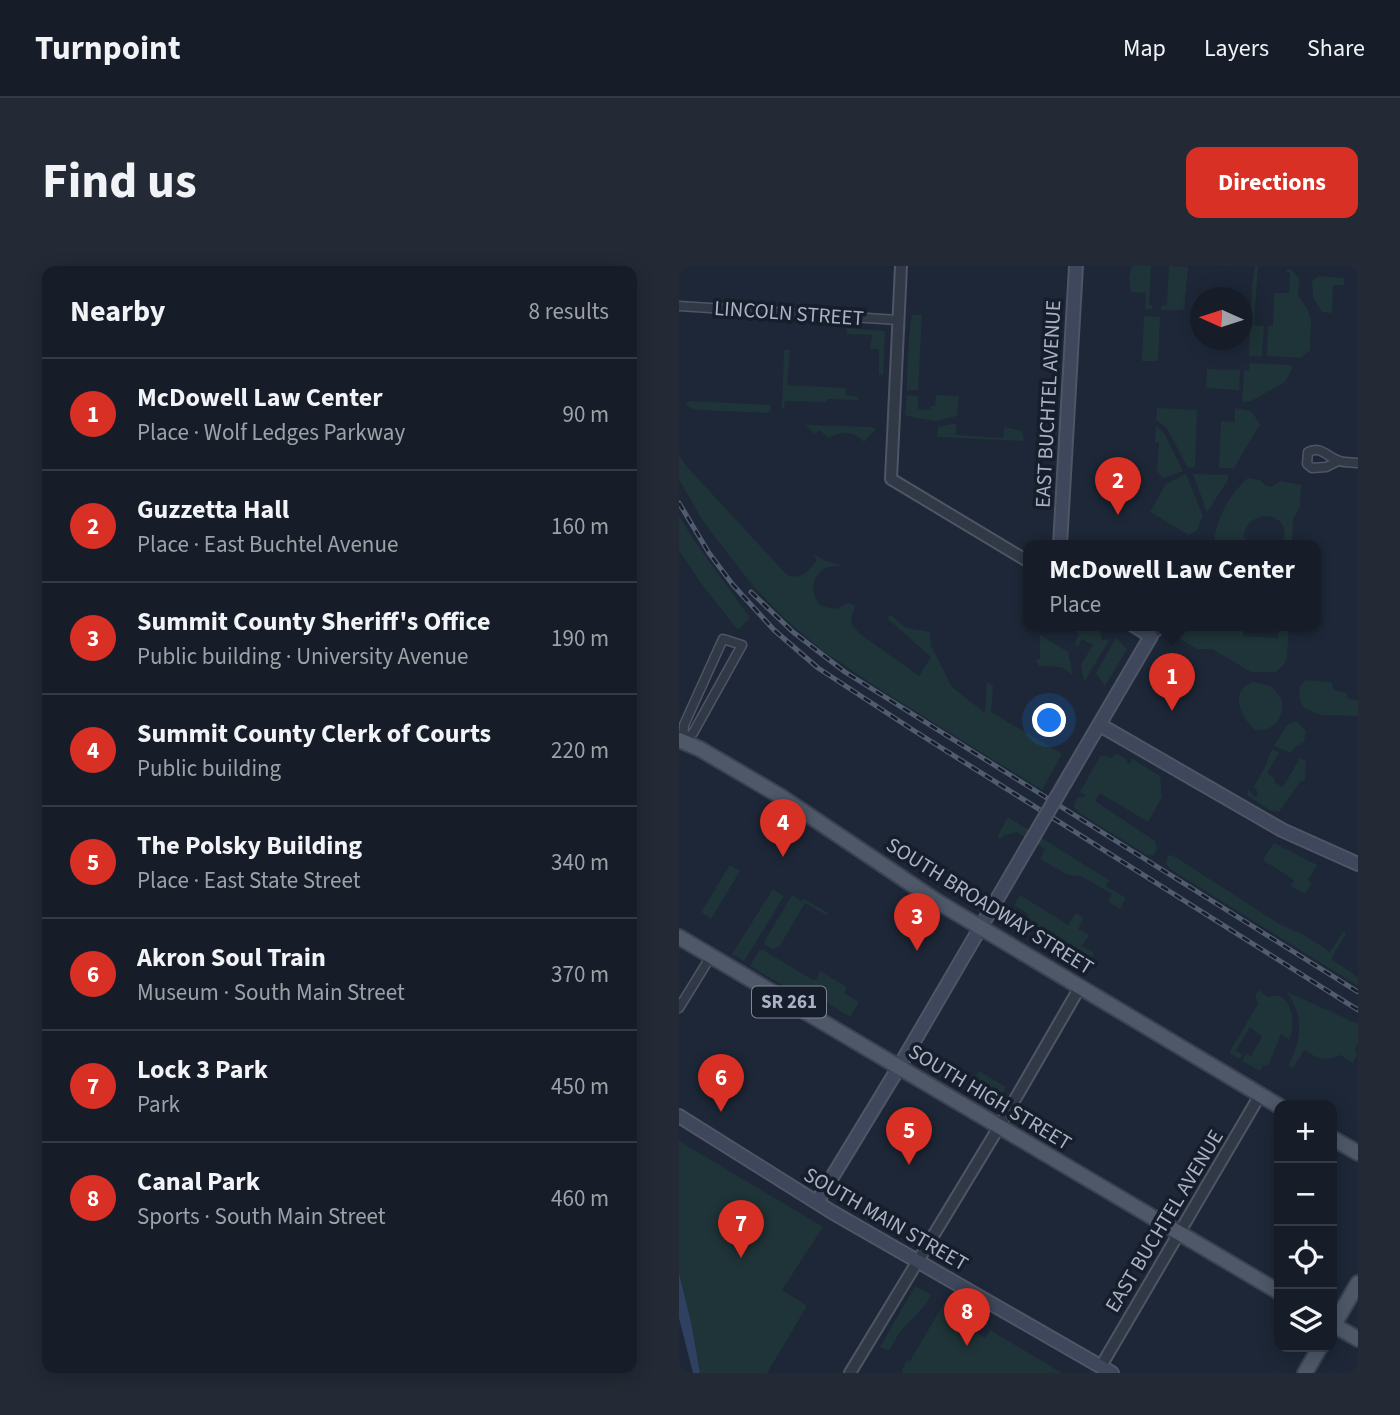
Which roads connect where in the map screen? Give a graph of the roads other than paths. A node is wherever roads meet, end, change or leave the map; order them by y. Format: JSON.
{"nodes":[{"id":1,"x":901,"y":266,"type":"edge"},
{"id":2,"x":1076,"y":266,"type":"edge"},
{"id":3,"x":679,"y":306,"type":"edge"},
{"id":4,"x":898,"y":320,"type":"junction"},
{"id":5,"x":1339,"y":461,"type":"dead end"},
{"id":6,"x":1358,"y":463,"type":"edge"},
{"id":7,"x":1060,"y":540,"type":"edge"},
{"id":8,"x":1023,"y":559,"type":"edge"},
{"id":9,"x":1153,"y":631,"type":"edge"},
{"id":10,"x":1100,"y":724,"type":"junction"},
{"id":11,"x":680,"y":745,"type":"edge"},
{"id":12,"x":1358,"y":864,"type":"edge"},
{"id":13,"x":980,"y":927,"type":"junction"},
{"id":14,"x":679,"y":937,"type":"edge"},
{"id":15,"x":711,"y":956,"type":"junction"},
{"id":16,"x":1080,"y":987,"type":"junction"},
{"id":17,"x":679,"y":1008,"type":"edge"},
{"id":18,"x":899,"y":1067,"type":"junction"},
{"id":19,"x":1260,"y":1095,"type":"junction"},
{"id":20,"x":1274,"y":1103,"type":"edge"},
{"id":21,"x":679,"y":1116,"type":"edge"},
{"id":22,"x":999,"y":1127,"type":"junction"},
{"id":23,"x":1337,"y":1141,"type":"edge"},
{"id":24,"x":1358,"y":1153,"type":"edge"},
{"id":25,"x":817,"y":1202,"type":"junction"},
{"id":26,"x":1179,"y":1232,"type":"junction"},
{"id":27,"x":918,"y":1259,"type":"junction"},
{"id":28,"x":1358,"y":1283,"type":"edge"},
{"id":29,"x":1274,"y":1289,"type":"edge"},
{"id":30,"x":1337,"y":1317,"type":"edge"},
{"id":31,"x":1337,"y":1328,"type":"edge"},
{"id":32,"x":1358,"y":1339,"type":"edge"},
{"id":33,"x":1318,"y":1352,"type":"edge"},
{"id":34,"x":1101,"y":1366,"type":"junction"},
{"id":35,"x":850,"y":1373,"type":"edge"},
{"id":36,"x":1112,"y":1373,"type":"edge"},
{"id":37,"x":1305,"y":1373,"type":"edge"}],
"edges":[{"from":1,"to":4,"type":"street"},
{"from":2,"to":7,"type":"main road","name":"EAST BUCHTEL AVENUE"},
{"from":3,"to":4,"type":"street","name":"LINCOLN STREET"},
{"from":4,"to":8,"type":"street"},
{"from":5,"to":6,"type":"street"},
{"from":9,"to":10,"type":"main road"},
{"from":10,"to":12,"type":"main road"},
{"from":10,"to":13,"type":"main road","bridge":true},
{"from":11,"to":11,"type":"street"},
{"from":11,"to":13,"type":"main road","name":"SOUTH BROADWAY STREET"},
{"from":13,"to":16,"type":"main road","name":"SOUTH BROADWAY STREET"},
{"from":13,"to":18,"type":"main road"},
{"from":14,"to":15,"type":"main road","name":"SOUTH HIGH STREET","number":"SR 261"},
{"from":15,"to":17,"type":"street"},
{"from":15,"to":18,"type":"main road","name":"SOUTH HIGH STREET","number":"SR 261"},
{"from":16,"to":19,"type":"main road","name":"SOUTH BROADWAY STREET"},
{"from":16,"to":22,"type":"street"},
{"from":18,"to":22,"type":"main road","name":"SOUTH HIGH STREET","number":"SR 261"},
{"from":18,"to":25,"type":"main road"},
{"from":19,"to":20,"type":"main road","name":"SOUTH BROADWAY STREET"},
{"from":19,"to":26,"type":"street","name":"EAST BUCHTEL AVENUE"},
{"from":21,"to":25,"type":"main road","name":"SOUTH MAIN STREET"},
{"from":22,"to":26,"type":"main road","name":"SOUTH HIGH STREET","number":"SR 261"},
{"from":22,"to":27,"type":"street"},
{"from":23,"to":24,"type":"main road"},
{"from":25,"to":27,"type":"main road","name":"SOUTH MAIN STREET"},
{"from":26,"to":29,"type":"main road","name":"SOUTH HIGH STREET","number":"SR 261"},
{"from":26,"to":34,"type":"street","name":"EAST BUCHTEL AVENUE"},
{"from":27,"to":34,"type":"main road","name":"SOUTH MAIN STREET"},
{"from":27,"to":35,"type":"street"},
{"from":28,"to":30,"type":"main road"},
{"from":31,"to":32,"type":"main road"},
{"from":33,"to":37,"type":"main road"},
{"from":34,"to":36,"type":"main road","name":"SOUTH MAIN STREET"}]}
